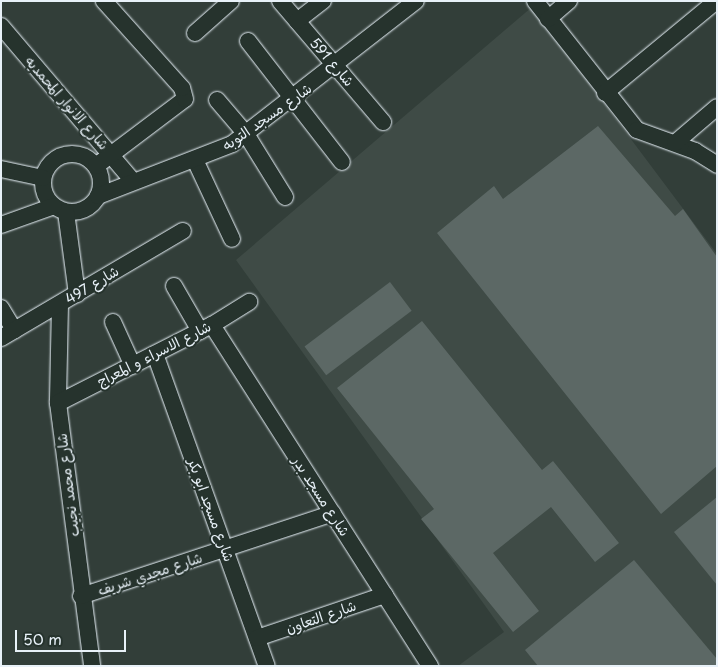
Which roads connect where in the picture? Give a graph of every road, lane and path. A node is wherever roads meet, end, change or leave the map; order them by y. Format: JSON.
{"nodes":[{"id":1,"x":231,"y":1,"type":"edge"},
{"id":2,"x":280,"y":1,"type":"edge"},
{"id":3,"x":323,"y":1,"type":"edge"},
{"id":4,"x":416,"y":1,"type":"edge"},
{"id":5,"x":535,"y":1,"type":"edge"},
{"id":6,"x":569,"y":1,"type":"edge"},
{"id":7,"x":105,"y":2,"type":"edge"},
{"id":8,"x":715,"y":2,"type":"edge"},
{"id":9,"x":548,"y":19,"type":"junction"},
{"id":10,"x":297,"y":21,"type":"junction"},
{"id":11,"x":1,"y":26,"type":"edge"},
{"id":12,"x":195,"y":33,"type":"dead end"},
{"id":13,"x":248,"y":41,"type":"dead end"},
{"id":14,"x":336,"y":67,"type":"junction"},
{"id":15,"x":605,"y":93,"type":"junction"},
{"id":16,"x":296,"y":97,"type":"junction"},
{"id":17,"x":217,"y":100,"type":"dead end"},
{"id":18,"x":717,"y":107,"type":"edge"},
{"id":19,"x":383,"y":122,"type":"dead end"},
{"id":20,"x":246,"y":134,"type":"junction"},
{"id":21,"x":675,"y":143,"type":"junction"},
{"id":22,"x":112,"y":154,"type":"junction"},
{"id":23,"x":195,"y":160,"type":"junction"},
{"id":24,"x":342,"y":162,"type":"dead end"},
{"id":25,"x":717,"y":165,"type":"edge"},
{"id":26,"x":96,"y":166,"type":"junction"},
{"id":27,"x":1,"y":169,"type":"edge"},
{"id":28,"x":44,"y":178,"type":"junction"},
{"id":29,"x":132,"y":180,"type":"junction"},
{"id":30,"x":98,"y":196,"type":"junction"},
{"id":31,"x":285,"y":197,"type":"dead end"},
{"id":32,"x":60,"y":209,"type":"junction"},
{"id":33,"x":1,"y":225,"type":"edge"},
{"id":34,"x":182,"y":231,"type":"dead end"},
{"id":35,"x":232,"y":240,"type":"dead end"},
{"id":36,"x":174,"y":286,"type":"dead end"},
{"id":37,"x":77,"y":294,"type":"junction"},
{"id":38,"x":249,"y":302,"type":"dead end"},
{"id":39,"x":60,"y":304,"type":"junction"},
{"id":40,"x":1,"y":308,"type":"edge"},
{"id":41,"x":113,"y":322,"type":"dead end"},
{"id":42,"x":206,"y":328,"type":"junction"},
{"id":43,"x":8,"y":334,"type":"edge"},
{"id":44,"x":155,"y":354,"type":"junction"},
{"id":45,"x":133,"y":366,"type":"junction"},
{"id":46,"x":58,"y":403,"type":"junction"},
{"id":47,"x":333,"y":513,"type":"junction"},
{"id":48,"x":225,"y":549,"type":"junction"},
{"id":49,"x":385,"y":595,"type":"junction"},
{"id":50,"x":82,"y":596,"type":"junction"},
{"id":51,"x":258,"y":638,"type":"junction"},
{"id":52,"x":92,"y":666,"type":"edge"},
{"id":53,"x":267,"y":666,"type":"edge"},
{"id":54,"x":430,"y":666,"type":"edge"}],
"edges":[{"from":1,"to":12,"type":"street"},
{"from":2,"to":10,"type":"street","name":"شارع 591"},
{"from":3,"to":10,"type":"street"},
{"from":4,"to":14,"type":"street","name":"شارع مسجد التوبه"},
{"from":5,"to":9,"type":"street"},
{"from":6,"to":9,"type":"street"},
{"from":7,"to":22,"type":"street"},
{"from":8,"to":15,"type":"street"},
{"from":9,"to":15,"type":"street"},
{"from":10,"to":14,"type":"street","name":"شارع 591"},
{"from":11,"to":22,"type":"street","name":"شارع الانوار المحمديه"},
{"from":13,"to":16,"type":"street"},
{"from":14,"to":16,"type":"street","name":"شارع مسجد التوبه"},
{"from":14,"to":19,"type":"street","name":"شارع 591"},
{"from":15,"to":21,"type":"street"},
{"from":16,"to":20,"type":"street","name":"شارع مسجد التوبه"},
{"from":16,"to":24,"type":"street"},
{"from":17,"to":20,"type":"street"},
{"from":18,"to":21,"type":"street"},
{"from":20,"to":23,"type":"street","name":"شارع مسجد التوبه"},
{"from":20,"to":31,"type":"street"},
{"from":21,"to":25,"type":"street"},
{"from":22,"to":26,"type":"street"},
{"from":22,"to":29,"type":"street","name":"شارع الانوار المحمديه"},
{"from":23,"to":29,"type":"street","name":"شارع مسجد التوبه"},
{"from":23,"to":35,"type":"street"},
{"from":26,"to":28,"type":"street"},
{"from":26,"to":30,"type":"street"},
{"from":27,"to":28,"type":"street"},
{"from":28,"to":32,"type":"street"},
{"from":29,"to":30,"type":"street","name":"شارع مسجد التوبه"},
{"from":30,"to":32,"type":"street"},
{"from":32,"to":33,"type":"street"},
{"from":32,"to":37,"type":"street"},
{"from":34,"to":37,"type":"street","name":"شارع 497"},
{"from":36,"to":42,"type":"street","name":"شارع مسجد بدر"},
{"from":37,"to":39,"type":"street","name":"شارع 497"},
{"from":38,"to":42,"type":"street","name":"شارع الاسراء و المعراج"},
{"from":39,"to":43,"type":"street","name":"شارع 497"},
{"from":39,"to":46,"type":"street","name":"شارع محمد نجيب"},
{"from":40,"to":43,"type":"street"},
{"from":41,"to":45,"type":"street"},
{"from":42,"to":44,"type":"street","name":"شارع الاسراء و المعراج"},
{"from":42,"to":47,"type":"street","name":"شارع مسجد بدر"},
{"from":44,"to":45,"type":"street","name":"شارع الاسراء و المعراج"},
{"from":44,"to":48,"type":"street","name":"شارع مسجد ابو بكر"},
{"from":45,"to":46,"type":"street","name":"شارع الاسراء و المعراج"},
{"from":46,"to":50,"type":"street","name":"شارع محمد نجيب"},
{"from":47,"to":48,"type":"street","name":"شارع مجدي شريف"},
{"from":47,"to":49,"type":"street","name":"شارع مسجد بدر"},
{"from":48,"to":50,"type":"street","name":"شارع مجدي شريف"},
{"from":48,"to":51,"type":"street","name":"شارع مسجد ابو بكر"},
{"from":49,"to":51,"type":"street","name":"شارع التعاون"},
{"from":49,"to":54,"type":"street","name":"شارع مسجد بدر"},
{"from":50,"to":52,"type":"street","name":"شارع محمد نجيب"},
{"from":51,"to":53,"type":"street","name":"شارع مسجد ابو بكر"}]}
